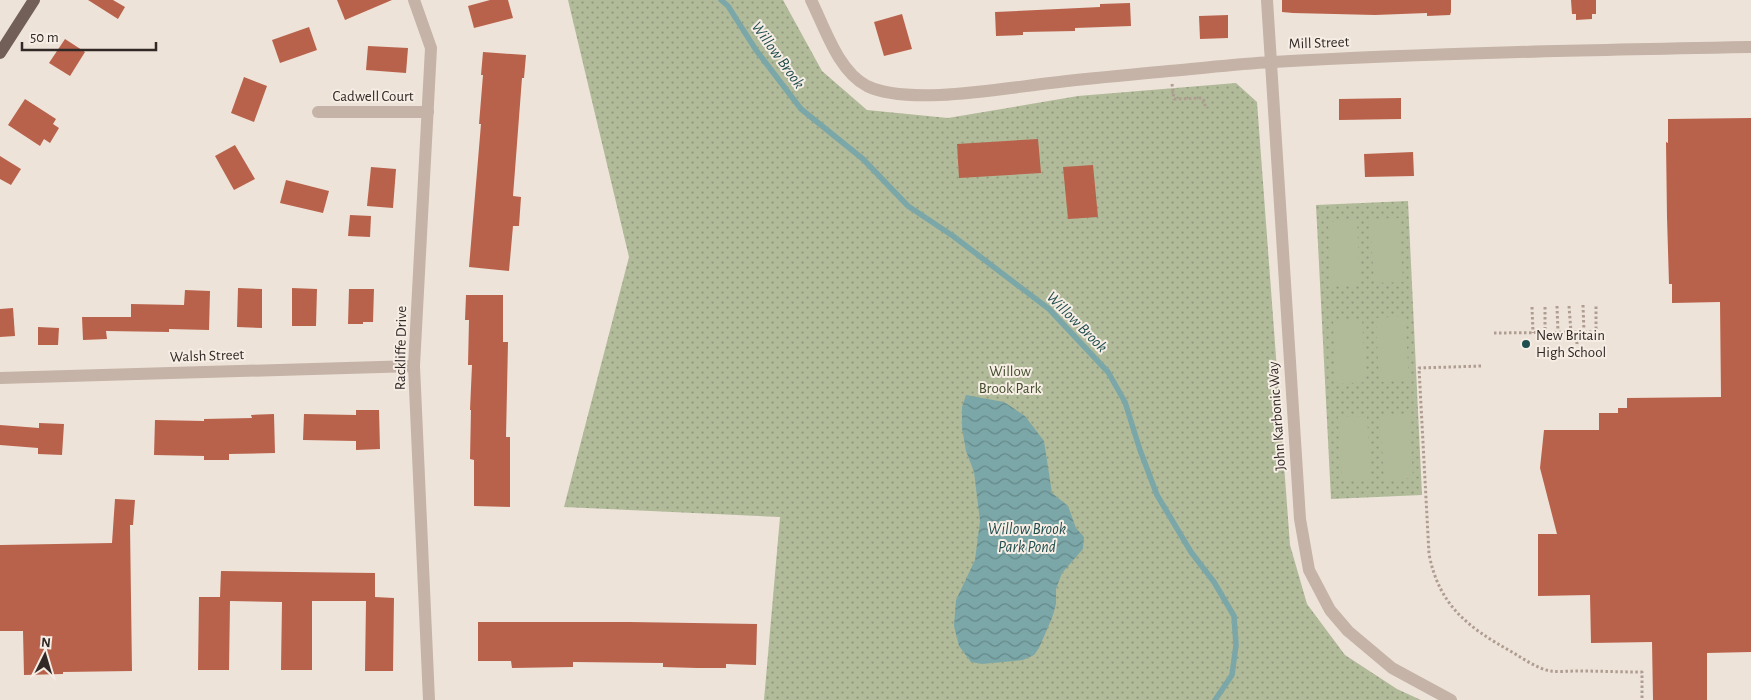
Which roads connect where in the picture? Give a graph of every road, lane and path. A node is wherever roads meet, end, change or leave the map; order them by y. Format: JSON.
{"nodes":[{"id":1,"x":34,"y":0,"type":"edge"},
{"id":2,"x":414,"y":0,"type":"edge"},
{"id":3,"x":811,"y":0,"type":"edge"},
{"id":4,"x":1267,"y":0,"type":"edge"},
{"id":5,"x":1751,"y":47,"type":"edge"},
{"id":6,"x":0,"y":53,"type":"edge"},
{"id":7,"x":1271,"y":62,"type":"junction"},
{"id":8,"x":1171,"y":71,"type":"junction"},
{"id":9,"x":1205,"y":109,"type":"dead end"},
{"id":10,"x":318,"y":112,"type":"dead end"},
{"id":11,"x":428,"y":112,"type":"junction"},
{"id":12,"x":1583,"y":305,"type":"dead end"},
{"id":13,"x":1596,"y":305,"type":"dead end"},
{"id":14,"x":1545,"y":306,"type":"dead end"},
{"id":15,"x":1557,"y":306,"type":"dead end"},
{"id":16,"x":1569,"y":306,"type":"dead end"},
{"id":17,"x":1532,"y":307,"type":"dead end"},
{"id":18,"x":1558,"y":332,"type":"junction"},
{"id":19,"x":1571,"y":332,"type":"junction"},
{"id":20,"x":1576,"y":332,"type":"junction"},
{"id":21,"x":1584,"y":332,"type":"junction"},
{"id":22,"x":1494,"y":333,"type":"dead end"},
{"id":23,"x":1533,"y":333,"type":"junction"},
{"id":24,"x":1546,"y":333,"type":"junction"},
{"id":25,"x":1576,"y":344,"type":"dead end"},
{"id":26,"x":414,"y":366,"type":"junction"},
{"id":27,"x":1481,"y":366,"type":"dead end"},
{"id":28,"x":0,"y":378,"type":"edge"},
{"id":29,"x":429,"y":700,"type":"edge"},
{"id":30,"x":1451,"y":700,"type":"edge"},
{"id":31,"x":1642,"y":700,"type":"edge"}],
"edges":[{"from":1,"to":6,"type":"main road"},
{"from":2,"to":11,"type":"street","name":"Rackliffe Drive"},
{"from":3,"to":8,"type":"street","name":"Mill Street"},
{"from":4,"to":7,"type":"street","name":"John Karbonic Way"},
{"from":5,"to":7,"type":"street","name":"Mill Street"},
{"from":7,"to":8,"type":"street","name":"Mill Street"},
{"from":7,"to":30,"type":"street","name":"John Karbonic Way"},
{"from":8,"to":9,"type":"path"},
{"from":10,"to":11,"type":"street","name":"Cadwell Court"},
{"from":11,"to":26,"type":"street","name":"Rackliffe Drive"},
{"from":12,"to":21,"type":"path"},
{"from":13,"to":21,"type":"path"},
{"from":14,"to":24,"type":"path"},
{"from":15,"to":18,"type":"path"},
{"from":16,"to":19,"type":"path"},
{"from":17,"to":23,"type":"path"},
{"from":18,"to":19,"type":"path"},
{"from":18,"to":24,"type":"path"},
{"from":19,"to":20,"type":"path"},
{"from":20,"to":21,"type":"path"},
{"from":20,"to":25,"type":"path"},
{"from":22,"to":23,"type":"path"},
{"from":23,"to":24,"type":"path"},
{"from":26,"to":28,"type":"street","name":"Walsh Street"},
{"from":26,"to":29,"type":"street","name":"Rackliffe Drive"},
{"from":27,"to":31,"type":"path"}]}
